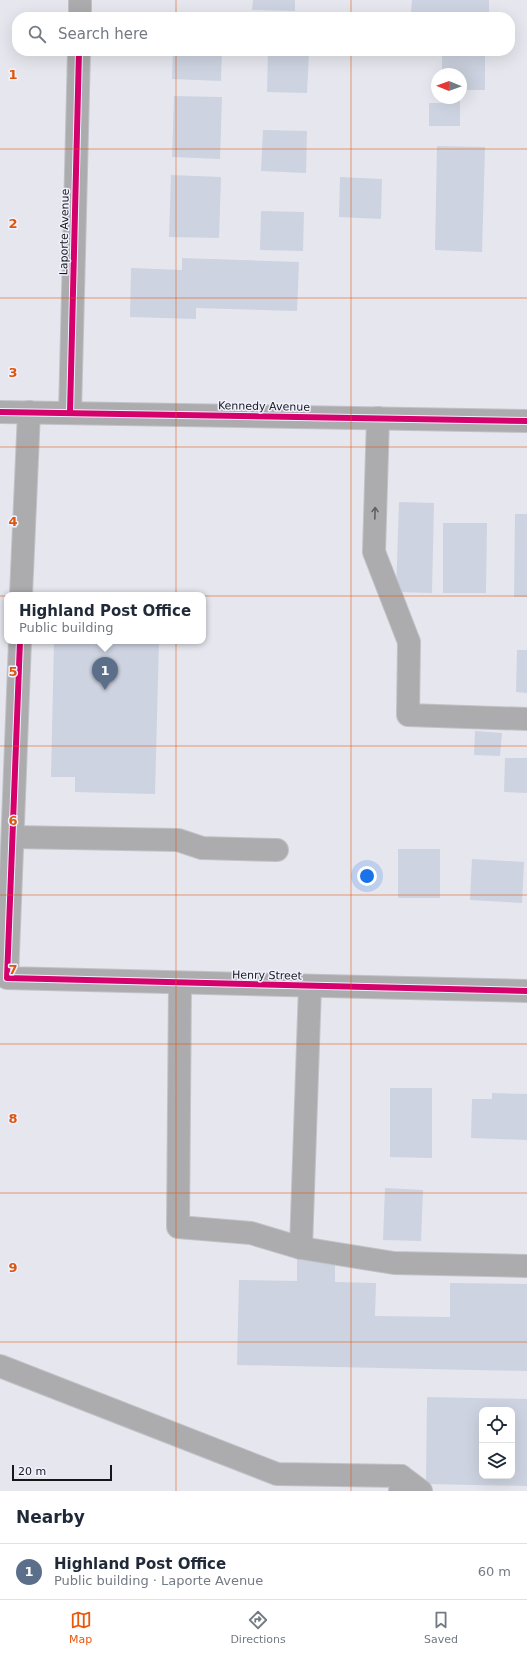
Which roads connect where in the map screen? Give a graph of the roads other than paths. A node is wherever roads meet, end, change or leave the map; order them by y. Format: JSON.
{"nodes":[{"id":1,"x":80,"y":0,"type":"edge"},
{"id":2,"x":80,"y":12,"type":"edge"},
{"id":3,"x":79,"y":56,"type":"edge"},
{"id":4,"x":0,"y":412,"type":"edge"},
{"id":5,"x":29,"y":412,"type":"junction"},
{"id":6,"x":70,"y":413,"type":"junction"},
{"id":7,"x":378,"y":418,"type":"junction"},
{"id":8,"x":527,"y":421,"type":"edge"},
{"id":9,"x":21,"y":592,"type":"edge"},
{"id":10,"x":20,"y":644,"type":"edge"},
{"id":11,"x":18,"y":691,"type":"junction"},
{"id":12,"x":0,"y":702,"type":"edge"},
{"id":13,"x":527,"y":719,"type":"edge"},
{"id":14,"x":12,"y":837,"type":"junction"},
{"id":15,"x":277,"y":850,"type":"dead end"},
{"id":16,"x":180,"y":983,"type":"junction"},
{"id":17,"x":310,"y":986,"type":"junction"},
{"id":18,"x":527,"y":991,"type":"edge"},
{"id":19,"x":301,"y":1248,"type":"junction"},
{"id":20,"x":527,"y":1266,"type":"edge"},
{"id":21,"x":0,"y":1366,"type":"edge"},
{"id":22,"x":400,"y":1483,"type":"edge"},
{"id":23,"x":421,"y":1491,"type":"edge"}],
"edges":[{"from":1,"to":2,"type":"street"},
{"from":3,"to":6,"type":"street","name":"Laporte Avenue"},
{"from":4,"to":5,"type":"street","name":"Kennedy Avenue"},
{"from":5,"to":6,"type":"street","name":"Kennedy Avenue"},
{"from":5,"to":9,"type":"street"},
{"from":6,"to":7,"type":"street","name":"Kennedy Avenue"},
{"from":7,"to":8,"type":"street","name":"Kennedy Avenue"},
{"from":13,"to":7,"type":"street","one_way":true},
{"from":10,"to":11,"type":"street"},
{"from":11,"to":12,"type":"street"},
{"from":11,"to":14,"type":"street"},
{"from":14,"to":15,"type":"street"},
{"from":14,"to":16,"type":"street","name":"Henry Street"},
{"from":16,"to":17,"type":"street","name":"Henry Street"},
{"from":16,"to":19,"type":"street"},
{"from":17,"to":18,"type":"street","name":"Henry Street"},
{"from":17,"to":19,"type":"street"},
{"from":19,"to":20,"type":"street"},
{"from":21,"to":22,"type":"street"},
{"from":22,"to":23,"type":"street"}]}
